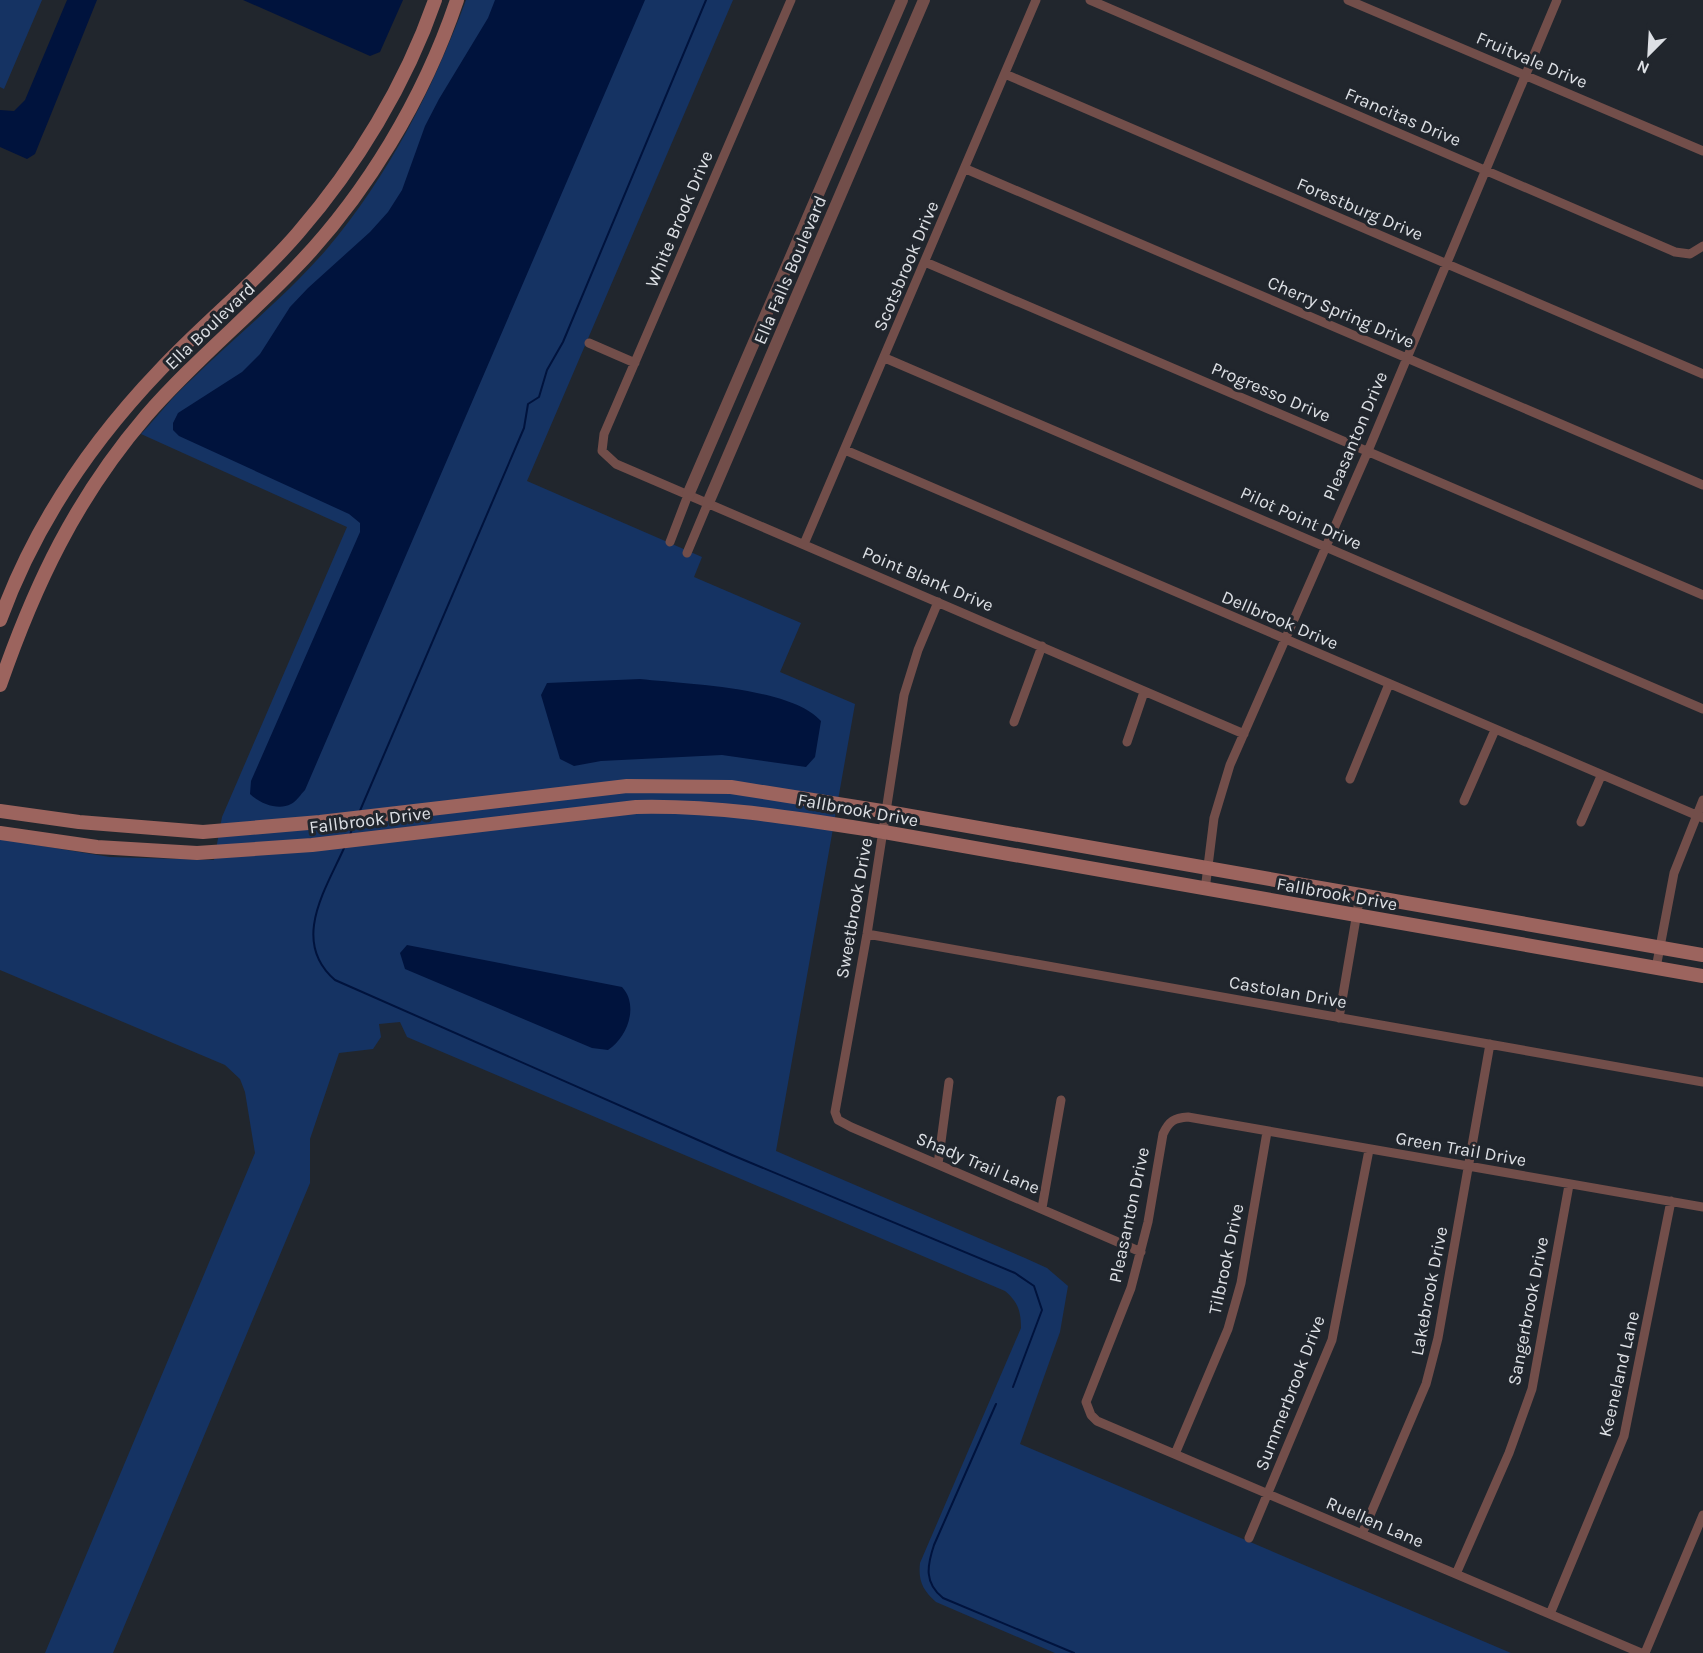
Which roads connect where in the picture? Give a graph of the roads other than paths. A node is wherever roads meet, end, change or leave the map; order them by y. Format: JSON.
{"nodes":[{"id":1,"x":435,"y":0,"type":"edge"},
{"id":2,"x":457,"y":0,"type":"edge"},
{"id":3,"x":791,"y":0,"type":"edge"},
{"id":4,"x":902,"y":0,"type":"edge"},
{"id":5,"x":924,"y":0,"type":"edge"},
{"id":6,"x":1036,"y":0,"type":"edge"},
{"id":7,"x":1090,"y":0,"type":"edge"},
{"id":8,"x":1348,"y":0,"type":"edge"},
{"id":9,"x":1557,"y":0,"type":"edge"},
{"id":10,"x":1005,"y":74,"type":"junction"},
{"id":11,"x":1526,"y":75,"type":"junction"},
{"id":12,"x":379,"y":118,"type":"junction"},
{"id":13,"x":398,"y":128,"type":"junction"},
{"id":14,"x":842,"y":141,"type":"junction"},
{"id":15,"x":861,"y":149,"type":"junction"},
{"id":16,"x":1703,"y":151,"type":"edge"},
{"id":17,"x":966,"y":169,"type":"junction"},
{"id":18,"x":1486,"y":171,"type":"junction"},
{"id":19,"x":1703,"y":246,"type":"edge"},
{"id":20,"x":925,"y":262,"type":"junction"},
{"id":21,"x":1446,"y":264,"type":"junction"},
{"id":22,"x":771,"y":307,"type":"junction"},
{"id":23,"x":790,"y":315,"type":"junction"},
{"id":24,"x":589,"y":342,"type":"dead end"},
{"id":25,"x":885,"y":358,"type":"junction"},
{"id":26,"x":1406,"y":358,"type":"junction"},
{"id":27,"x":635,"y":363,"type":"junction"},
{"id":28,"x":1703,"y":374,"type":"edge"},
{"id":29,"x":130,"y":403,"type":"junction"},
{"id":30,"x":146,"y":416,"type":"junction"},
{"id":31,"x":845,"y":450,"type":"junction"},
{"id":32,"x":602,"y":451,"type":"joint"},
{"id":33,"x":1368,"y":451,"type":"junction"},
{"id":34,"x":1703,"y":485,"type":"edge"},
{"id":35,"x":688,"y":495,"type":"junction"},
{"id":36,"x":708,"y":503,"type":"junction"},
{"id":37,"x":670,"y":542,"type":"dead end"},
{"id":38,"x":804,"y":544,"type":"junction"},
{"id":39,"x":1325,"y":547,"type":"junction"},
{"id":40,"x":687,"y":553,"type":"dead end"},
{"id":41,"x":28,"y":556,"type":"junction"},
{"id":42,"x":47,"y":565,"type":"junction"},
{"id":43,"x":1703,"y":595,"type":"edge"},
{"id":44,"x":938,"y":602,"type":"junction"},
{"id":45,"x":0,"y":620,"type":"edge"},
{"id":46,"x":1284,"y":639,"type":"junction"},
{"id":47,"x":1042,"y":646,"type":"junction"},
{"id":48,"x":1389,"y":684,"type":"junction"},
{"id":49,"x":0,"y":685,"type":"edge"},
{"id":50,"x":1144,"y":692,"type":"junction"},
{"id":51,"x":1703,"y":710,"type":"edge"},
{"id":52,"x":1014,"y":722,"type":"dead end"},
{"id":53,"x":1495,"y":730,"type":"junction"},
{"id":54,"x":1244,"y":734,"type":"junction"},
{"id":55,"x":1127,"y":742,"type":"dead end"},
{"id":56,"x":1601,"y":776,"type":"junction"},
{"id":57,"x":1350,"y":780,"type":"dead end"},
{"id":58,"x":684,"y":785,"type":"junction"},
{"id":59,"x":1703,"y":800,"type":"edge"},
{"id":60,"x":1464,"y":801,"type":"dead end"},
{"id":61,"x":685,"y":806,"type":"junction"},
{"id":62,"x":0,"y":811,"type":"edge"},
{"id":63,"x":888,"y":812,"type":"junction"},
{"id":64,"x":1700,"y":817,"type":"edge"},
{"id":65,"x":335,"y":820,"type":"junction"},
{"id":66,"x":1581,"y":822,"type":"dead end"},
{"id":67,"x":178,"y":831,"type":"junction"},
{"id":68,"x":884,"y":832,"type":"junction"},
{"id":69,"x":0,"y":833,"type":"edge"},
{"id":70,"x":1027,"y":837,"type":"junction"},
{"id":71,"x":336,"y":843,"type":"junction"},
{"id":72,"x":178,"y":853,"type":"junction"},
{"id":73,"x":1024,"y":858,"type":"junction"},
{"id":74,"x":1208,"y":868,"type":"junction"},
{"id":75,"x":1205,"y":890,"type":"junction"},
{"id":76,"x":1360,"y":895,"type":"junction"},
{"id":77,"x":1357,"y":915,"type":"junction"},
{"id":78,"x":1513,"y":922,"type":"junction"},
{"id":79,"x":867,"y":934,"type":"junction"},
{"id":80,"x":1510,"y":943,"type":"junction"},
{"id":81,"x":1659,"y":947,"type":"junction"},
{"id":82,"x":1703,"y":955,"type":"edge"},
{"id":83,"x":1656,"y":968,"type":"junction"},
{"id":84,"x":1703,"y":976,"type":"edge"},
{"id":85,"x":1339,"y":1018,"type":"junction"},
{"id":86,"x":1490,"y":1044,"type":"junction"},
{"id":87,"x":839,"y":1081,"type":"joint"},
{"id":88,"x":949,"y":1082,"type":"dead end"},
{"id":89,"x":1703,"y":1082,"type":"edge"},
{"id":90,"x":1061,"y":1100,"type":"dead end"},
{"id":91,"x":1213,"y":1122,"type":"joint"},
{"id":92,"x":1267,"y":1132,"type":"junction"},
{"id":93,"x":1369,"y":1150,"type":"junction"},
{"id":94,"x":938,"y":1164,"type":"junction"},
{"id":95,"x":1469,"y":1167,"type":"junction"},
{"id":96,"x":1569,"y":1185,"type":"junction"},
{"id":97,"x":1671,"y":1201,"type":"junction"},
{"id":98,"x":1703,"y":1207,"type":"edge"},
{"id":99,"x":1042,"y":1208,"type":"junction"},
{"id":100,"x":1142,"y":1252,"type":"junction"},
{"id":101,"x":1097,"y":1421,"type":"joint"},
{"id":102,"x":1175,"y":1454,"type":"junction"},
{"id":103,"x":1268,"y":1495,"type":"junction"},
{"id":104,"x":1703,"y":1515,"type":"edge"},
{"id":105,"x":1362,"y":1534,"type":"junction"},
{"id":106,"x":1249,"y":1538,"type":"dead end"},
{"id":107,"x":1456,"y":1574,"type":"junction"},
{"id":108,"x":1550,"y":1614,"type":"junction"},
{"id":109,"x":1643,"y":1653,"type":"edge"}],
"edges":[{"from":1,"to":12,"type":"main road","name":"Ella Boulevard"},
{"from":2,"to":13,"type":"main road","name":"Ella Boulevard"},
{"from":3,"to":27,"type":"street","name":"White Brook Drive"},
{"from":4,"to":14,"type":"street","name":"Ella Falls Boulevard"},
{"from":5,"to":15,"type":"street","name":"Ella Falls Boulevard"},
{"from":6,"to":10,"type":"street","name":"Scotsbrook Drive"},
{"from":7,"to":18,"type":"street","name":"Francitas Drive"},
{"from":8,"to":11,"type":"street","name":"Fruitvale Drive"},
{"from":9,"to":11,"type":"street","name":"Pleasanton Drive"},
{"from":10,"to":17,"type":"street","name":"Scotsbrook Drive"},
{"from":10,"to":21,"type":"street","name":"Forestburg Drive"},
{"from":11,"to":16,"type":"street","name":"Fruitvale Drive"},
{"from":11,"to":18,"type":"street","name":"Pleasanton Drive"},
{"from":12,"to":13,"type":"main road"},
{"from":12,"to":29,"type":"main road","name":"Ella Boulevard"},
{"from":13,"to":30,"type":"main road","name":"Ella Boulevard"},
{"from":14,"to":15,"type":"street"},
{"from":14,"to":22,"type":"street","name":"Ella Falls Boulevard"},
{"from":15,"to":23,"type":"street","name":"Ella Falls Boulevard"},
{"from":17,"to":20,"type":"street","name":"Scotsbrook Drive"},
{"from":17,"to":26,"type":"street","name":"Cherry Spring Drive"},
{"from":18,"to":19,"type":"street","name":"Francitas Drive"},
{"from":18,"to":21,"type":"street","name":"Pleasanton Drive"},
{"from":20,"to":25,"type":"street","name":"Scotsbrook Drive"},
{"from":20,"to":33,"type":"street","name":"Progresso Drive"},
{"from":21,"to":26,"type":"street","name":"Pleasanton Drive"},
{"from":21,"to":28,"type":"street","name":"Forestburg Drive"},
{"from":22,"to":23,"type":"street"},
{"from":22,"to":35,"type":"street","name":"Ella Falls Boulevard"},
{"from":23,"to":36,"type":"street","name":"Ella Falls Boulevard"},
{"from":24,"to":27,"type":"street"},
{"from":25,"to":31,"type":"street","name":"Scotsbrook Drive"},
{"from":25,"to":39,"type":"street","name":"Pilot Point Drive"},
{"from":26,"to":33,"type":"street","name":"Pleasanton Drive"},
{"from":26,"to":34,"type":"street","name":"Cherry Spring Drive"},
{"from":27,"to":32,"type":"street","name":"White Brook Drive"},
{"from":29,"to":30,"type":"main road"},
{"from":29,"to":41,"type":"main road","name":"Ella Boulevard"},
{"from":30,"to":42,"type":"main road","name":"Ella Boulevard"},
{"from":31,"to":38,"type":"street","name":"Scotsbrook Drive"},
{"from":31,"to":46,"type":"street","name":"Dellbrook Drive"},
{"from":32,"to":35,"type":"street","name":"Point Blank Drive"},
{"from":33,"to":39,"type":"street","name":"Pleasanton Drive"},
{"from":33,"to":43,"type":"street","name":"Progresso Drive"},
{"from":35,"to":36,"type":"street","name":"Point Blank Drive"},
{"from":35,"to":37,"type":"street","name":"Ella Falls Boulevard"},
{"from":36,"to":38,"type":"street","name":"Point Blank Drive"},
{"from":36,"to":40,"type":"street","name":"Ella Falls Boulevard"},
{"from":38,"to":44,"type":"street","name":"Point Blank Drive"},
{"from":39,"to":46,"type":"street","name":"Pleasanton Drive"},
{"from":39,"to":51,"type":"street","name":"Pilot Point Drive"},
{"from":41,"to":42,"type":"main road"},
{"from":41,"to":45,"type":"main road","name":"Ella Boulevard"},
{"from":42,"to":49,"type":"main road","name":"Ella Boulevard"},
{"from":44,"to":47,"type":"street","name":"Point Blank Drive"},
{"from":44,"to":63,"type":"street","name":"Sweetbrook Drive"},
{"from":46,"to":48,"type":"street","name":"Dellbrook Drive"},
{"from":46,"to":54,"type":"street","name":"Pleasanton Drive"},
{"from":47,"to":50,"type":"street","name":"Point Blank Drive"},
{"from":47,"to":52,"type":"street"},
{"from":48,"to":53,"type":"street","name":"Dellbrook Drive"},
{"from":48,"to":57,"type":"street"},
{"from":50,"to":54,"type":"street","name":"Point Blank Drive"},
{"from":50,"to":55,"type":"street"},
{"from":53,"to":56,"type":"street","name":"Dellbrook Drive"},
{"from":53,"to":60,"type":"street"},
{"from":54,"to":74,"type":"street","name":"Pleasanton Drive"},
{"from":56,"to":64,"type":"street","name":"Dellbrook Drive"},
{"from":56,"to":66,"type":"street"},
{"from":58,"to":61,"type":"main road"},
{"from":58,"to":63,"type":"main road","name":"Fallbrook Drive"},
{"from":58,"to":65,"type":"main road","name":"Fallbrook Drive"},
{"from":59,"to":64,"type":"street"},
{"from":61,"to":68,"type":"main road","name":"Fallbrook Drive"},
{"from":61,"to":71,"type":"main road","name":"Fallbrook Drive"},
{"from":62,"to":67,"type":"main road","name":"Fallbrook Drive"},
{"from":63,"to":68,"type":"street","name":"Sweetbrook Drive"},
{"from":63,"to":70,"type":"main road","name":"Fallbrook Drive"},
{"from":64,"to":81,"type":"street"},
{"from":65,"to":67,"type":"main road","name":"Fallbrook Drive"},
{"from":65,"to":71,"type":"main road"},
{"from":67,"to":72,"type":"main road"},
{"from":68,"to":73,"type":"main road","name":"Fallbrook Drive"},
{"from":68,"to":79,"type":"street","name":"Sweetbrook Drive"},
{"from":69,"to":72,"type":"main road","name":"Fallbrook Drive"},
{"from":70,"to":73,"type":"main road"},
{"from":70,"to":74,"type":"main road","name":"Fallbrook Drive"},
{"from":71,"to":72,"type":"main road","name":"Fallbrook Drive"},
{"from":73,"to":75,"type":"main road","name":"Fallbrook Drive"},
{"from":74,"to":75,"type":"street","name":"Pleasanton Drive"},
{"from":74,"to":76,"type":"main road","name":"Fallbrook Drive"},
{"from":75,"to":77,"type":"main road","name":"Fallbrook Drive"},
{"from":76,"to":77,"type":"street"},
{"from":76,"to":78,"type":"main road","name":"Fallbrook Drive"},
{"from":77,"to":80,"type":"main road","name":"Fallbrook Drive"},
{"from":77,"to":85,"type":"street"},
{"from":78,"to":80,"type":"main road"},
{"from":78,"to":81,"type":"main road","name":"Fallbrook Drive"},
{"from":79,"to":85,"type":"street","name":"Castolan Drive"},
{"from":79,"to":87,"type":"street","name":"Sweetbrook Drive"},
{"from":80,"to":83,"type":"main road","name":"Fallbrook Drive"},
{"from":81,"to":82,"type":"main road","name":"Fallbrook Drive"},
{"from":81,"to":83,"type":"street"},
{"from":83,"to":84,"type":"main road","name":"Fallbrook Drive"},
{"from":85,"to":86,"type":"street","name":"Castolan Drive"},
{"from":86,"to":89,"type":"street","name":"Castolan Drive"},
{"from":86,"to":95,"type":"street","name":"Lakebrook Drive"},
{"from":87,"to":94,"type":"street","name":"Shady Trail Lane"},
{"from":88,"to":94,"type":"street"},
{"from":90,"to":99,"type":"street"},
{"from":91,"to":92,"type":"street","name":"Green Trail Drive"},
{"from":91,"to":100,"type":"street","name":"Pleasanton Drive"},
{"from":92,"to":93,"type":"street","name":"Green Trail Drive"},
{"from":92,"to":102,"type":"street","name":"Tilbrook Drive"},
{"from":93,"to":95,"type":"street","name":"Green Trail Drive"},
{"from":93,"to":103,"type":"street","name":"Summerbrook Drive"},
{"from":94,"to":99,"type":"street","name":"Shady Trail Lane"},
{"from":95,"to":96,"type":"street","name":"Green Trail Drive"},
{"from":95,"to":105,"type":"street","name":"Lakebrook Drive"},
{"from":96,"to":97,"type":"street","name":"Green Trail Drive"},
{"from":96,"to":107,"type":"street","name":"Sangerbrook Drive"},
{"from":97,"to":98,"type":"street","name":"Green Trail Drive"},
{"from":97,"to":108,"type":"street","name":"Keeneland Lane"},
{"from":99,"to":100,"type":"street","name":"Shady Trail Lane"},
{"from":100,"to":101,"type":"street","name":"Pleasanton Drive"},
{"from":101,"to":102,"type":"street","name":"Ruellen Lane"},
{"from":102,"to":103,"type":"street","name":"Ruellen Lane"},
{"from":103,"to":105,"type":"street","name":"Ruellen Lane"},
{"from":103,"to":106,"type":"street","name":"Summerbrook Drive"},
{"from":104,"to":109,"type":"street"},
{"from":105,"to":107,"type":"street","name":"Ruellen Lane"},
{"from":107,"to":108,"type":"street","name":"Ruellen Lane"},
{"from":108,"to":109,"type":"street","name":"Ruellen Lane"}]}
